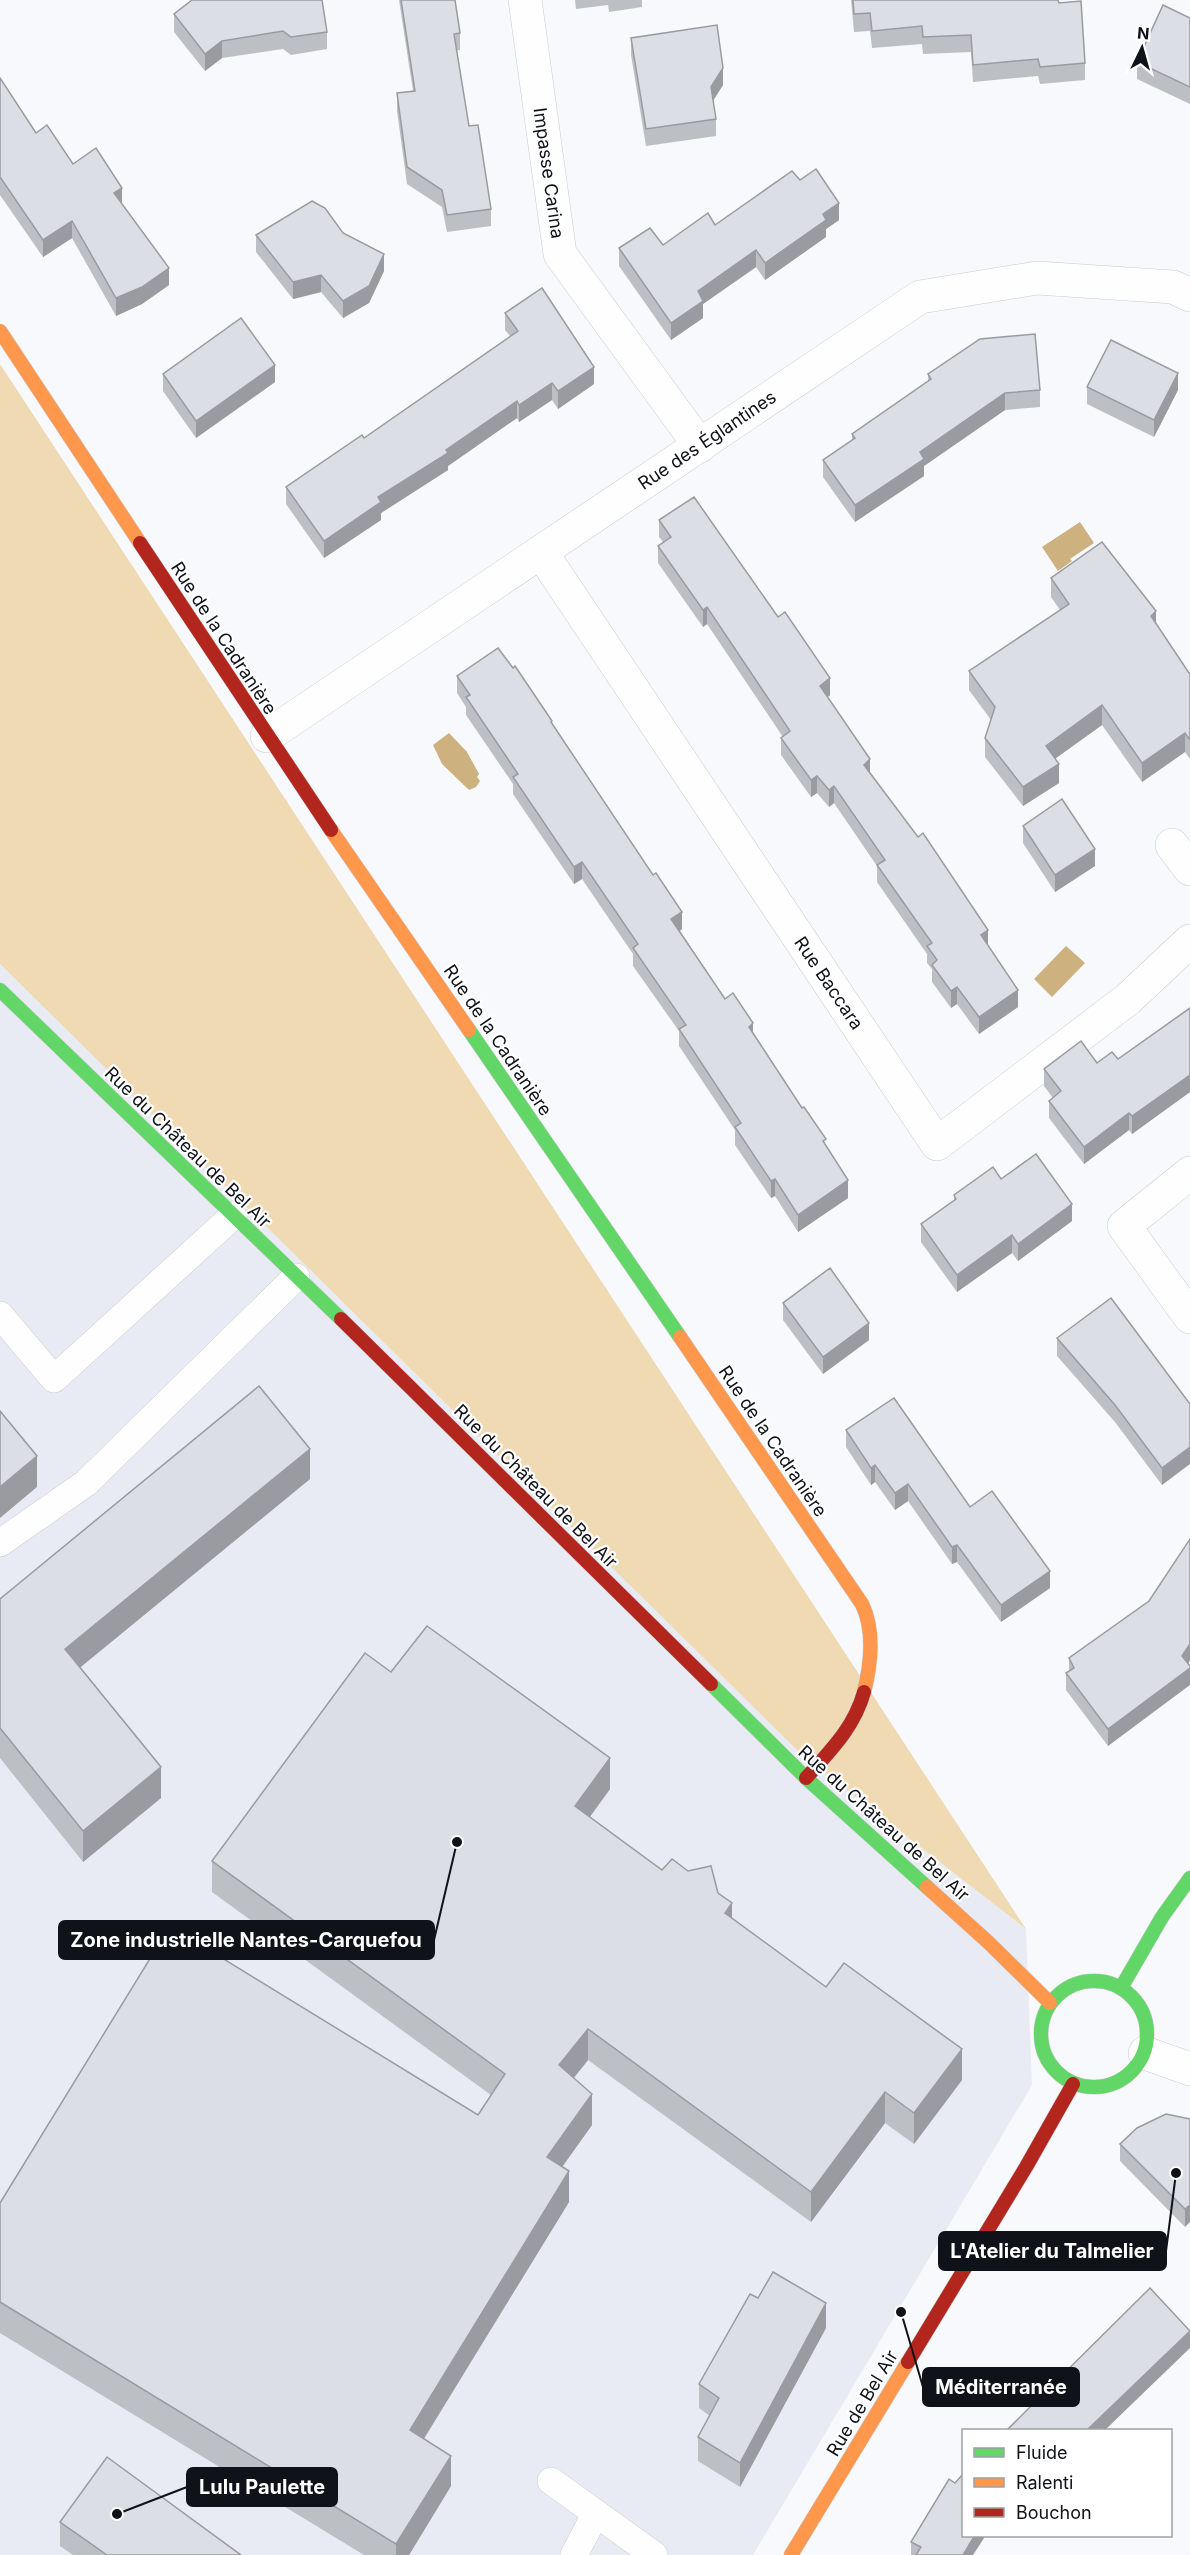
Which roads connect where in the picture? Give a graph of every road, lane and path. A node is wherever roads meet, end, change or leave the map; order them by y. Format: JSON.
{"nodes":[{"id":1,"x":525,"y":0,"type":"edge"},
{"id":2,"x":1190,"y":295,"type":"edge"},
{"id":3,"x":0,"y":331,"type":"edge"},
{"id":4,"x":700,"y":446,"type":"junction"},
{"id":5,"x":541,"y":552,"type":"junction"},
{"id":6,"x":267,"y":736,"type":"junction"},
{"id":7,"x":1190,"y":941,"type":"edge"},
{"id":8,"x":0,"y":990,"type":"edge"},
{"id":9,"x":1190,"y":1173,"type":"edge"},
{"id":10,"x":233,"y":1216,"type":"junction"},
{"id":11,"x":296,"y":1276,"type":"junction"},
{"id":12,"x":0,"y":1315,"type":"edge"},
{"id":13,"x":1190,"y":1317,"type":"edge"},
{"id":14,"x":0,"y":1543,"type":"edge"},
{"id":15,"x":806,"y":1778,"type":"junction"},
{"id":16,"x":1190,"y":1878,"type":"edge"},
{"id":17,"x":1121,"y":1988,"type":"junction"},
{"id":18,"x":1050,"y":2003,"type":"junction"},
{"id":19,"x":1145,"y":2054,"type":"junction"},
{"id":20,"x":1190,"y":2069,"type":"edge"},
{"id":21,"x":1073,"y":2084,"type":"junction"},
{"id":22,"x":551,"y":2481,"type":"dead end"},
{"id":23,"x":596,"y":2513,"type":"junction"},
{"id":24,"x":573,"y":2555,"type":"edge"},
{"id":25,"x":654,"y":2555,"type":"edge"},
{"id":26,"x":791,"y":2555,"type":"edge"}],
"edges":[{"from":1,"to":4,"type":"street","name":"Impasse Carina"},
{"from":2,"to":4,"type":"street","name":"Rue des Églantines"},
{"from":3,"to":6,"type":"street","name":"Rue de la Cadranière"},
{"from":4,"to":5,"type":"street","name":"Rue des Églantines"},
{"from":5,"to":6,"type":"street","name":"Rue des Églantines"},
{"from":5,"to":7,"type":"street","name":"Rue Baccara"},
{"from":6,"to":15,"type":"street","name":"Rue de la Cadranière"},
{"from":8,"to":10,"type":"street","name":"Rue du Château de Bel Air"},
{"from":9,"to":13,"type":"street"},
{"from":10,"to":11,"type":"street","name":"Rue du Château de Bel Air"},
{"from":10,"to":12,"type":"lane"},
{"from":11,"to":14,"type":"lane"},
{"from":11,"to":15,"type":"street","name":"Rue du Château de Bel Air"},
{"from":15,"to":18,"type":"street","name":"Rue du Château de Bel Air"},
{"from":16,"to":17,"type":"street"},
{"from":17,"to":18,"type":"street"},
{"from":17,"to":19,"type":"street"},
{"from":18,"to":21,"type":"street"},
{"from":19,"to":20,"type":"street"},
{"from":19,"to":21,"type":"street"},
{"from":21,"to":26,"type":"street","name":"Rue de Bel Air"},
{"from":22,"to":23,"type":"lane"},
{"from":23,"to":24,"type":"lane"},
{"from":23,"to":25,"type":"lane"}]}
